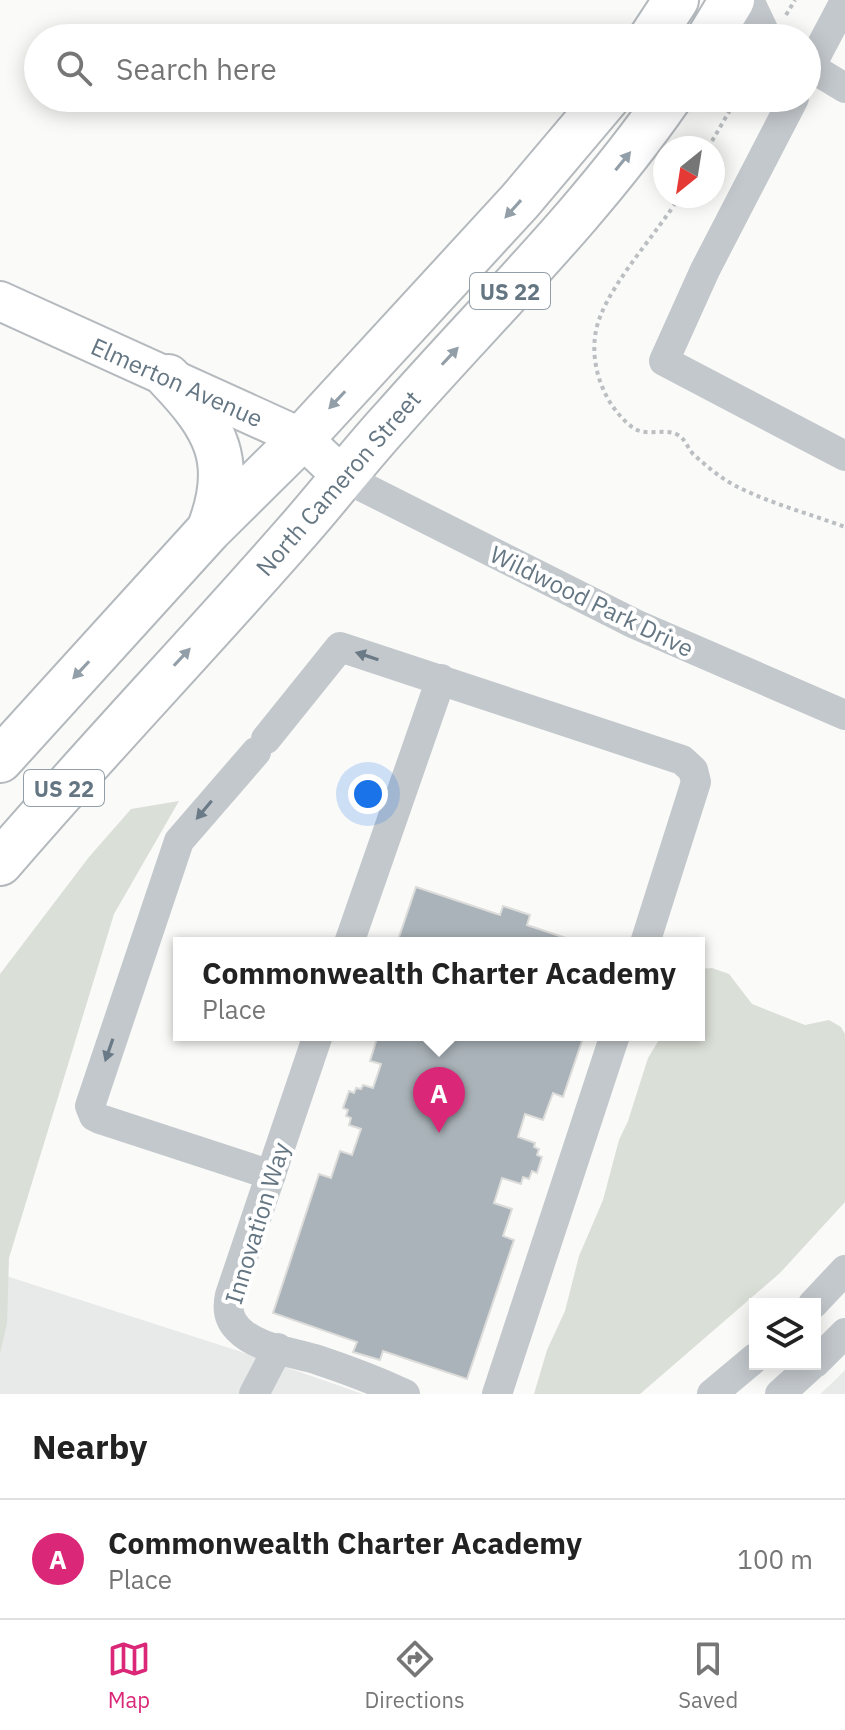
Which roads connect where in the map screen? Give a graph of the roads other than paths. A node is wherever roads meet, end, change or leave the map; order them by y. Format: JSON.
{"nodes":[{"id":1,"x":676,"y":0,"type":"edge"},
{"id":2,"x":732,"y":0,"type":"edge"},
{"id":3,"x":749,"y":0,"type":"edge"},
{"id":4,"x":845,"y":1,"type":"edge"},
{"id":5,"x":660,"y":24,"type":"edge"},
{"id":6,"x":717,"y":24,"type":"edge"},
{"id":7,"x":760,"y":24,"type":"edge"},
{"id":8,"x":821,"y":45,"type":"edge"},
{"id":9,"x":821,"y":76,"type":"edge"},
{"id":10,"x":845,"y":88,"type":"edge"},
{"id":11,"x":595,"y":112,"type":"edge"},
{"id":12,"x":658,"y":112,"type":"edge"},
{"id":13,"x":787,"y":112,"type":"edge"},
{"id":14,"x":0,"y":301,"type":"edge"},
{"id":15,"x":168,"y":377,"type":"junction"},
{"id":16,"x":302,"y":438,"type":"junction"},
{"id":17,"x":845,"y":456,"type":"edge"},
{"id":18,"x":343,"y":477,"type":"junction"},
{"id":19,"x":209,"y":530,"type":"junction"},
{"id":20,"x":441,"y":679,"type":"junction"},
{"id":21,"x":845,"y":715,"type":"edge"},
{"id":22,"x":0,"y":760,"type":"edge"},
{"id":23,"x":0,"y":863,"type":"edge"},
{"id":24,"x":351,"y":937,"type":"edge"},
{"id":25,"x":647,"y":937,"type":"edge"},
{"id":26,"x":316,"y":1041,"type":"edge"},
{"id":27,"x":613,"y":1041,"type":"edge"},
{"id":28,"x":271,"y":1175,"type":"junction"},
{"id":29,"x":845,"y":1270,"type":"edge"},
{"id":30,"x":819,"y":1298,"type":"edge"},
{"id":31,"x":845,"y":1333,"type":"edge"},
{"id":32,"x":278,"y":1348,"type":"junction"},
{"id":33,"x":821,"y":1356,"type":"edge"},
{"id":34,"x":749,"y":1363,"type":"edge"},
{"id":35,"x":806,"y":1370,"type":"edge"},
{"id":36,"x":254,"y":1394,"type":"edge"},
{"id":37,"x":405,"y":1394,"type":"edge"},
{"id":38,"x":497,"y":1394,"type":"edge"},
{"id":39,"x":712,"y":1394,"type":"edge"},
{"id":40,"x":780,"y":1394,"type":"edge"}],
"edges":[{"from":1,"to":5,"type":"highway"},
{"from":2,"to":6,"type":"highway"},
{"from":3,"to":7,"type":"street"},
{"from":4,"to":8,"type":"street"},
{"from":9,"to":10,"type":"street"},
{"from":11,"to":16,"type":"highway","number":"US 22","one_way":true},
{"from":18,"to":12,"type":"highway","name":"North Cameron Street","number":"US 22","one_way":true},
{"from":13,"to":17,"type":"street"},
{"from":14,"to":15,"type":"main road","name":"Elmerton Avenue"},
{"from":15,"to":16,"type":"main road","name":"Elmerton Avenue"},
{"from":15,"to":19,"type":"highway"},
{"from":16,"to":18,"type":"main road","name":"Elmerton Avenue"},
{"from":16,"to":19,"type":"highway","number":"US 22"},
{"from":18,"to":21,"type":"street","name":"Wildwood Park Drive"},
{"from":23,"to":18,"type":"highway","name":"North Cameron Street","number":"US 22","one_way":true},
{"from":19,"to":22,"type":"highway","number":"US 22","one_way":true},
{"from":20,"to":24,"type":"street"},
{"from":20,"to":25,"type":"street"},
{"from":20,"to":28,"type":"street","one_way":true},
{"from":26,"to":28,"type":"street","name":"Innovation Way"},
{"from":27,"to":38,"type":"street"},
{"from":28,"to":32,"type":"street","name":"Innovation Way"},
{"from":29,"to":30,"type":"street"},
{"from":31,"to":33,"type":"street"},
{"from":32,"to":36,"type":"street"},
{"from":32,"to":37,"type":"street","name":"Innovation Way"},
{"from":34,"to":39,"type":"street"},
{"from":35,"to":40,"type":"street"}]}
